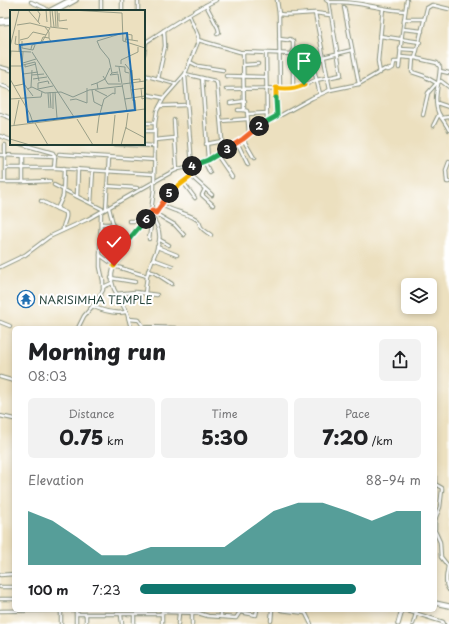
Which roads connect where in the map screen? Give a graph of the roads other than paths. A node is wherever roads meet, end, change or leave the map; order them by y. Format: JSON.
{"nodes":[{"id":1,"x":70,"y":0,"type":"edge"},
{"id":2,"x":76,"y":0,"type":"edge"},
{"id":3,"x":216,"y":0,"type":"edge"},
{"id":4,"x":277,"y":0,"type":"edge"},
{"id":5,"x":407,"y":0,"type":"edge"},
{"id":6,"x":432,"y":0,"type":"edge"},
{"id":7,"x":328,"y":1,"type":"edge"},
{"id":8,"x":31,"y":2,"type":"dead end"},
{"id":9,"x":206,"y":5,"type":"junction"},
{"id":10,"x":432,"y":5,"type":"junction"},
{"id":11,"x":344,"y":7,"type":"dead end"},
{"id":12,"x":383,"y":8,"type":"junction"},
{"id":13,"x":449,"y":9,"type":"edge"},
{"id":14,"x":47,"y":10,"type":"edge"},
{"id":15,"x":50,"y":10,"type":"edge"},
{"id":16,"x":58,"y":10,"type":"edge"},
{"id":17,"x":406,"y":11,"type":"junction"},
{"id":18,"x":315,"y":13,"type":"junction"},
{"id":19,"x":279,"y":14,"type":"junction"},
{"id":20,"x":188,"y":15,"type":"junction"},
{"id":21,"x":330,"y":15,"type":"junction"},
{"id":22,"x":10,"y":19,"type":"edge"},
{"id":23,"x":404,"y":19,"type":"junction"},
{"id":24,"x":424,"y":19,"type":"junction"},
{"id":25,"x":0,"y":20,"type":"edge"},
{"id":26,"x":10,"y":22,"type":"edge"},
{"id":27,"x":0,"y":23,"type":"edge"},
{"id":28,"x":403,"y":29,"type":"junction"},
{"id":29,"x":164,"y":30,"type":"junction"},
{"id":30,"x":422,"y":31,"type":"junction"},
{"id":31,"x":217,"y":34,"type":"dead end"},
{"id":32,"x":380,"y":36,"type":"junction"},
{"id":33,"x":402,"y":38,"type":"junction"},
{"id":34,"x":279,"y":39,"type":"junction"},
{"id":35,"x":198,"y":40,"type":"junction"},
{"id":36,"x":146,"y":42,"type":"joint"},
{"id":37,"x":420,"y":42,"type":"junction"},
{"id":38,"x":145,"y":48,"type":"edge"},
{"id":39,"x":400,"y":49,"type":"junction"},
{"id":40,"x":352,"y":50,"type":"junction"},
{"id":41,"x":417,"y":50,"type":"junction"},
{"id":42,"x":243,"y":52,"type":"junction"},
{"id":43,"x":266,"y":53,"type":"junction"},
{"id":44,"x":279,"y":54,"type":"junction"},
{"id":45,"x":293,"y":54,"type":"junction"},
{"id":46,"x":337,"y":55,"type":"junction"},
{"id":47,"x":323,"y":56,"type":"junction"},
{"id":48,"x":311,"y":57,"type":"junction"},
{"id":49,"x":400,"y":57,"type":"junction"},
{"id":50,"x":414,"y":58,"type":"junction"},
{"id":51,"x":190,"y":62,"type":"junction"},
{"id":52,"x":399,"y":62,"type":"junction"},
{"id":53,"x":258,"y":64,"type":"dead end"},
{"id":54,"x":244,"y":65,"type":"junction"},
{"id":55,"x":0,"y":67,"type":"edge"},
{"id":56,"x":399,"y":68,"type":"dead end"},
{"id":57,"x":10,"y":70,"type":"edge"},
{"id":58,"x":223,"y":70,"type":"dead end"},
{"id":59,"x":440,"y":71,"type":"junction"},
{"id":60,"x":380,"y":73,"type":"junction"},
{"id":61,"x":449,"y":73,"type":"edge"},
{"id":62,"x":185,"y":74,"type":"junction"},
{"id":63,"x":145,"y":75,"type":"edge"},
{"id":64,"x":226,"y":76,"type":"dead end"},
{"id":65,"x":244,"y":77,"type":"junction"},
{"id":66,"x":266,"y":77,"type":"junction"},
{"id":67,"x":158,"y":78,"type":"junction"},
{"id":68,"x":202,"y":78,"type":"junction"},
{"id":69,"x":327,"y":78,"type":"junction"},
{"id":70,"x":316,"y":80,"type":"junction"},
{"id":71,"x":438,"y":83,"type":"junction"},
{"id":72,"x":176,"y":84,"type":"junction"},
{"id":73,"x":359,"y":84,"type":"junction"},
{"id":74,"x":0,"y":85,"type":"edge"},
{"id":75,"x":304,"y":85,"type":"junction"},
{"id":76,"x":449,"y":86,"type":"edge"},
{"id":77,"x":266,"y":88,"type":"junction"},
{"id":78,"x":276,"y":88,"type":"junction"},
{"id":79,"x":280,"y":88,"type":"junction"},
{"id":80,"x":293,"y":88,"type":"junction"},
{"id":81,"x":10,"y":89,"type":"edge"},
{"id":82,"x":226,"y":89,"type":"dead end"},
{"id":83,"x":244,"y":89,"type":"junction"},
{"id":84,"x":330,"y":90,"type":"junction"},
{"id":85,"x":145,"y":94,"type":"edge"},
{"id":86,"x":320,"y":94,"type":"junction"},
{"id":87,"x":164,"y":98,"type":"junction"},
{"id":88,"x":245,"y":101,"type":"junction"},
{"id":89,"x":230,"y":102,"type":"dead end"},
{"id":90,"x":438,"y":103,"type":"junction"},
{"id":91,"x":187,"y":105,"type":"junction"},
{"id":92,"x":160,"y":106,"type":"junction"},
{"id":93,"x":449,"y":107,"type":"edge"},
{"id":94,"x":238,"y":110,"type":"dead end"},
{"id":95,"x":244,"y":110,"type":"junction"},
{"id":96,"x":268,"y":113,"type":"junction"},
{"id":97,"x":439,"y":113,"type":"junction"},
{"id":98,"x":0,"y":114,"type":"edge"},
{"id":99,"x":247,"y":114,"type":"junction"},
{"id":100,"x":423,"y":115,"type":"dead end"},
{"id":101,"x":277,"y":116,"type":"junction"},
{"id":102,"x":449,"y":117,"type":"edge"},
{"id":103,"x":10,"y":118,"type":"edge"},
{"id":104,"x":442,"y":118,"type":"junction"},
{"id":105,"x":247,"y":119,"type":"junction"},
{"id":106,"x":174,"y":120,"type":"dead end"},
{"id":107,"x":221,"y":121,"type":"junction"},
{"id":108,"x":145,"y":122,"type":"edge"},
{"id":109,"x":267,"y":122,"type":"junction"},
{"id":110,"x":155,"y":123,"type":"junction"},
{"id":111,"x":433,"y":126,"type":"dead end"},
{"id":112,"x":449,"y":130,"type":"edge"},
{"id":113,"x":145,"y":131,"type":"edge"},
{"id":114,"x":155,"y":131,"type":"junction"},
{"id":115,"x":249,"y":134,"type":"junction"},
{"id":116,"x":0,"y":136,"type":"edge"},
{"id":117,"x":175,"y":138,"type":"junction"},
{"id":118,"x":243,"y":139,"type":"junction"},
{"id":119,"x":10,"y":140,"type":"edge"},
{"id":120,"x":155,"y":140,"type":"junction"},
{"id":121,"x":238,"y":142,"type":"junction"},
{"id":122,"x":206,"y":144,"type":"junction"},
{"id":123,"x":5,"y":145,"type":"dead end"},
{"id":124,"x":25,"y":145,"type":"edge"},
{"id":125,"x":134,"y":145,"type":"edge"},
{"id":126,"x":155,"y":146,"type":"junction"},
{"id":127,"x":59,"y":154,"type":"dead end"},
{"id":128,"x":0,"y":155,"type":"edge"},
{"id":129,"x":6,"y":155,"type":"junction"},
{"id":130,"x":217,"y":155,"type":"junction"},
{"id":131,"x":23,"y":156,"type":"junction"},
{"id":132,"x":55,"y":156,"type":"junction"},
{"id":133,"x":109,"y":157,"type":"junction"},
{"id":134,"x":254,"y":158,"type":"dead end"},
{"id":135,"x":155,"y":160,"type":"junction"},
{"id":136,"x":208,"y":160,"type":"junction"},
{"id":137,"x":204,"y":161,"type":"junction"},
{"id":138,"x":449,"y":162,"type":"edge"},
{"id":139,"x":248,"y":165,"type":"dead end"},
{"id":140,"x":191,"y":166,"type":"junction"},
{"id":141,"x":5,"y":168,"type":"junction"},
{"id":142,"x":23,"y":168,"type":"junction"},
{"id":143,"x":54,"y":168,"type":"junction"},
{"id":144,"x":64,"y":168,"type":"junction"},
{"id":145,"x":78,"y":169,"type":"junction"},
{"id":146,"x":93,"y":170,"type":"junction"},
{"id":147,"x":177,"y":170,"type":"junction"},
{"id":148,"x":108,"y":171,"type":"junction"},
{"id":149,"x":210,"y":173,"type":"dead end"},
{"id":150,"x":154,"y":174,"type":"junction"},
{"id":151,"x":191,"y":176,"type":"junction"},
{"id":152,"x":232,"y":177,"type":"dead end"},
{"id":153,"x":50,"y":181,"type":"dead end"},
{"id":154,"x":154,"y":181,"type":"junction"},
{"id":155,"x":0,"y":182,"type":"edge"},
{"id":156,"x":5,"y":182,"type":"junction"},
{"id":157,"x":23,"y":182,"type":"junction"},
{"id":158,"x":183,"y":182,"type":"junction"},
{"id":159,"x":449,"y":182,"type":"edge"},
{"id":160,"x":54,"y":185,"type":"dead end"},
{"id":161,"x":107,"y":186,"type":"junction"},
{"id":162,"x":137,"y":188,"type":"dead end"},
{"id":163,"x":63,"y":189,"type":"junction"},
{"id":164,"x":205,"y":189,"type":"junction"},
{"id":165,"x":212,"y":195,"type":"dead end"},
{"id":166,"x":77,"y":196,"type":"junction"},
{"id":167,"x":195,"y":198,"type":"dead end"},
{"id":168,"x":41,"y":201,"type":"dead end"},
{"id":169,"x":91,"y":203,"type":"junction"},
{"id":170,"x":161,"y":204,"type":"junction"},
{"id":171,"x":213,"y":205,"type":"dead end"},
{"id":172,"x":57,"y":209,"type":"junction"},
{"id":173,"x":105,"y":210,"type":"junction"},
{"id":174,"x":151,"y":212,"type":"junction"},
{"id":175,"x":156,"y":213,"type":"junction"},
{"id":176,"x":152,"y":218,"type":"junction"},
{"id":177,"x":129,"y":221,"type":"dead end"},
{"id":178,"x":144,"y":221,"type":"junction"},
{"id":179,"x":101,"y":224,"type":"junction"},
{"id":180,"x":63,"y":230,"type":"junction"},
{"id":181,"x":101,"y":231,"type":"junction"},
{"id":182,"x":184,"y":235,"type":"dead end"},
{"id":183,"x":211,"y":235,"type":"dead end"},
{"id":184,"x":149,"y":239,"type":"dead end"},
{"id":185,"x":129,"y":240,"type":"junction"},
{"id":186,"x":160,"y":240,"type":"junction"},
{"id":187,"x":169,"y":245,"type":"dead end"},
{"id":188,"x":157,"y":247,"type":"junction"},
{"id":189,"x":100,"y":255,"type":"junction"},
{"id":190,"x":177,"y":255,"type":"dead end"},
{"id":191,"x":153,"y":259,"type":"junction"},
{"id":192,"x":114,"y":265,"type":"junction"},
{"id":193,"x":172,"y":266,"type":"dead end"},
{"id":194,"x":0,"y":267,"type":"edge"},
{"id":195,"x":148,"y":271,"type":"junction"},
{"id":196,"x":146,"y":276,"type":"junction"},
{"id":197,"x":111,"y":278,"type":"junction"},
{"id":198,"x":136,"y":282,"type":"dead end"},
{"id":199,"x":112,"y":283,"type":"junction"},
{"id":200,"x":172,"y":284,"type":"dead end"},
{"id":201,"x":104,"y":287,"type":"junction"},
{"id":202,"x":145,"y":293,"type":"junction"},
{"id":203,"x":116,"y":294,"type":"junction"},
{"id":204,"x":157,"y":295,"type":"dead end"},
{"id":205,"x":92,"y":306,"type":"junction"},
{"id":206,"x":126,"y":312,"type":"junction"},
{"id":207,"x":129,"y":319,"type":"junction"},
{"id":208,"x":0,"y":322,"type":"edge"},
{"id":209,"x":10,"y":326,"type":"dead end"},
{"id":210,"x":79,"y":326,"type":"edge"},
{"id":211,"x":131,"y":326,"type":"edge"},
{"id":212,"x":143,"y":326,"type":"edge"},
{"id":213,"x":0,"y":377,"type":"edge"},
{"id":214,"x":12,"y":380,"type":"edge"},
{"id":215,"x":0,"y":416,"type":"edge"},
{"id":216,"x":12,"y":419,"type":"edge"},
{"id":217,"x":437,"y":485,"type":"edge"},
{"id":218,"x":437,"y":514,"type":"edge"},
{"id":219,"x":437,"y":535,"type":"edge"},
{"id":220,"x":12,"y":574,"type":"edge"},
{"id":221,"x":0,"y":575,"type":"edge"},
{"id":222,"x":0,"y":587,"type":"edge"},
{"id":223,"x":12,"y":587,"type":"edge"},
{"id":224,"x":449,"y":590,"type":"edge"},
{"id":225,"x":0,"y":599,"type":"edge"},
{"id":226,"x":12,"y":599,"type":"edge"},
{"id":227,"x":437,"y":603,"type":"edge"},
{"id":228,"x":449,"y":606,"type":"edge"},
{"id":229,"x":0,"y":611,"type":"edge"},
{"id":230,"x":12,"y":611,"type":"edge"},
{"id":231,"x":62,"y":612,"type":"edge"},
{"id":232,"x":162,"y":612,"type":"edge"},
{"id":233,"x":221,"y":612,"type":"edge"},
{"id":234,"x":241,"y":612,"type":"edge"},
{"id":235,"x":241,"y":612,"type":"edge"},
{"id":236,"x":256,"y":612,"type":"edge"},
{"id":237,"x":272,"y":612,"type":"edge"},
{"id":238,"x":300,"y":612,"type":"edge"},
{"id":239,"x":401,"y":612,"type":"edge"},
{"id":240,"x":417,"y":612,"type":"edge"},
{"id":241,"x":179,"y":613,"type":"junction"},
{"id":242,"x":192,"y":613,"type":"junction"},
{"id":243,"x":305,"y":613,"type":"joint"},
{"id":244,"x":76,"y":614,"type":"joint"},
{"id":245,"x":86,"y":614,"type":"junction"},
{"id":246,"x":134,"y":614,"type":"junction"},
{"id":247,"x":121,"y":615,"type":"junction"},
{"id":248,"x":221,"y":617,"type":"junction"},
{"id":249,"x":271,"y":621,"type":"dead end"},
{"id":250,"x":61,"y":624,"type":"edge"},
{"id":251,"x":76,"y":624,"type":"edge"},
{"id":252,"x":86,"y":624,"type":"edge"},
{"id":253,"x":122,"y":624,"type":"edge"},
{"id":254,"x":134,"y":624,"type":"edge"},
{"id":255,"x":162,"y":624,"type":"edge"},
{"id":256,"x":178,"y":624,"type":"edge"},
{"id":257,"x":192,"y":624,"type":"edge"},
{"id":258,"x":311,"y":624,"type":"edge"},
{"id":259,"x":398,"y":624,"type":"edge"},
{"id":260,"x":413,"y":624,"type":"edge"},
{"id":261,"x":444,"y":624,"type":"edge"}],
"edges":[{"from":1,"to":15,"type":"street"},
{"from":2,"to":16,"type":"street"},
{"from":3,"to":9,"type":"street"},
{"from":4,"to":19,"type":"street"},
{"from":5,"to":17,"type":"street"},
{"from":6,"to":10,"type":"street"},
{"from":7,"to":12,"type":"street"},
{"from":7,"to":21,"type":"street"},
{"from":8,"to":14,"type":"street"},
{"from":9,"to":20,"type":"street"},
{"from":9,"to":31,"type":"street"},
{"from":10,"to":13,"type":"street"},
{"from":10,"to":24,"type":"street"},
{"from":11,"to":40,"type":"street"},
{"from":12,"to":17,"type":"street"},
{"from":12,"to":32,"type":"street"},
{"from":17,"to":23,"type":"street"},
{"from":18,"to":19,"type":"street"},
{"from":18,"to":21,"type":"street"},
{"from":18,"to":47,"type":"street"},
{"from":19,"to":34,"type":"street"},
{"from":20,"to":29,"type":"street"},
{"from":20,"to":35,"type":"street"},
{"from":21,"to":46,"type":"street"},
{"from":22,"to":25,"type":"street"},
{"from":23,"to":24,"type":"street"},
{"from":23,"to":28,"type":"street"},
{"from":24,"to":30,"type":"street"},
{"from":26,"to":27,"type":"street"},
{"from":28,"to":30,"type":"street"},
{"from":28,"to":33,"type":"street"},
{"from":29,"to":36,"type":"street"},
{"from":29,"to":67,"type":"street"},
{"from":30,"to":37,"type":"street"},
{"from":32,"to":33,"type":"street"},
{"from":32,"to":60,"type":"street"},
{"from":33,"to":37,"type":"street"},
{"from":33,"to":39,"type":"street"},
{"from":34,"to":44,"type":"street"},
{"from":34,"to":45,"type":"street"},
{"from":35,"to":42,"type":"street"},
{"from":35,"to":51,"type":"street"},
{"from":36,"to":38,"type":"street"},
{"from":37,"to":41,"type":"street"},
{"from":39,"to":41,"type":"street"},
{"from":39,"to":49,"type":"street"},
{"from":40,"to":46,"type":"street"},
{"from":40,"to":73,"type":"street"},
{"from":41,"to":50,"type":"street"},
{"from":42,"to":43,"type":"street"},
{"from":42,"to":54,"type":"street"},
{"from":43,"to":44,"type":"street"},
{"from":43,"to":66,"type":"street"},
{"from":44,"to":45,"type":"street"},
{"from":44,"to":79,"type":"street"},
{"from":45,"to":80,"type":"street"},
{"from":46,"to":47,"type":"street"},
{"from":46,"to":69,"type":"street"},
{"from":47,"to":48,"type":"street"},
{"from":47,"to":69,"type":"street"},
{"from":48,"to":70,"type":"street"},
{"from":48,"to":75,"type":"street"},
{"from":49,"to":50,"type":"street"},
{"from":49,"to":52,"type":"street"},
{"from":50,"to":59,"type":"street"},
{"from":50,"to":71,"type":"street"},
{"from":51,"to":58,"type":"street"},
{"from":51,"to":62,"type":"street"},
{"from":52,"to":56,"type":"street"},
{"from":52,"to":60,"type":"street"},
{"from":53,"to":54,"type":"street"},
{"from":54,"to":65,"type":"street"},
{"from":55,"to":57,"type":"street"},
{"from":59,"to":61,"type":"street"},
{"from":59,"to":71,"type":"street"},
{"from":60,"to":73,"type":"street"},
{"from":62,"to":68,"type":"street"},
{"from":62,"to":72,"type":"street"},
{"from":62,"to":91,"type":"street"},
{"from":63,"to":67,"type":"street"},
{"from":64,"to":65,"type":"street"},
{"from":65,"to":66,"type":"street"},
{"from":65,"to":83,"type":"street"},
{"from":66,"to":77,"type":"street"},
{"from":67,"to":72,"type":"street"},
{"from":68,"to":107,"type":"street"},
{"from":68,"to":122,"type":"street"},
{"from":69,"to":70,"type":"street"},
{"from":69,"to":84,"type":"street"},
{"from":70,"to":75,"type":"street"},
{"from":70,"to":86,"type":"street"},
{"from":71,"to":76,"type":"street"},
{"from":71,"to":90,"type":"street"},
{"from":71,"to":100,"type":"street"},
{"from":72,"to":87,"type":"street"},
{"from":73,"to":84,"type":"street"},
{"from":74,"to":81,"type":"street"},
{"from":75,"to":80,"type":"street"},
{"from":77,"to":78,"type":"street"},
{"from":77,"to":83,"type":"street"},
{"from":77,"to":96,"type":"street"},
{"from":78,"to":79,"type":"street"},
{"from":78,"to":101,"type":"street"},
{"from":79,"to":80,"type":"street"},
{"from":82,"to":83,"type":"street"},
{"from":83,"to":88,"type":"street"},
{"from":84,"to":86,"type":"street"},
{"from":85,"to":87,"type":"street"},
{"from":86,"to":101,"type":"street"},
{"from":87,"to":92,"type":"street"},
{"from":88,"to":89,"type":"street"},
{"from":88,"to":95,"type":"street"},
{"from":90,"to":93,"type":"street"},
{"from":90,"to":97,"type":"street"},
{"from":91,"to":92,"type":"street"},
{"from":91,"to":140,"type":"street"},
{"from":92,"to":110,"type":"street"},
{"from":94,"to":95,"type":"street"},
{"from":95,"to":99,"type":"street"},
{"from":96,"to":99,"type":"street"},
{"from":96,"to":109,"type":"street"},
{"from":97,"to":104,"type":"street"},
{"from":97,"to":111,"type":"street"},
{"from":98,"to":103,"type":"street"},
{"from":99,"to":105,"type":"street"},
{"from":101,"to":109,"type":"street"},
{"from":102,"to":104,"type":"street"},
{"from":104,"to":112,"type":"street"},
{"from":105,"to":107,"type":"street"},
{"from":105,"to":115,"type":"street"},
{"from":106,"to":117,"type":"street"},
{"from":107,"to":122,"type":"street"},
{"from":108,"to":110,"type":"street"},
{"from":109,"to":115,"type":"street"},
{"from":110,"to":114,"type":"street"},
{"from":113,"to":114,"type":"street"},
{"from":114,"to":120,"type":"street"},
{"from":115,"to":118,"type":"street"},
{"from":116,"to":119,"type":"street"},
{"from":117,"to":120,"type":"street"},
{"from":117,"to":147,"type":"street"},
{"from":118,"to":121,"type":"street"},
{"from":118,"to":134,"type":"street"},
{"from":120,"to":126,"type":"street"},
{"from":121,"to":130,"type":"street"},
{"from":121,"to":139,"type":"street"},
{"from":122,"to":136,"type":"street"},
{"from":123,"to":129,"type":"street"},
{"from":124,"to":132,"type":"street"},
{"from":125,"to":126,"type":"street"},
{"from":126,"to":135,"type":"street"},
{"from":127,"to":133,"type":"street"},
{"from":128,"to":129,"type":"street"},
{"from":129,"to":131,"type":"street"},
{"from":129,"to":141,"type":"street"},
{"from":130,"to":136,"type":"street"},
{"from":130,"to":152,"type":"street"},
{"from":131,"to":132,"type":"street"},
{"from":131,"to":142,"type":"street"},
{"from":132,"to":143,"type":"street"},
{"from":133,"to":135,"type":"street"},
{"from":133,"to":148,"type":"street"},
{"from":135,"to":150,"type":"street"},
{"from":136,"to":137,"type":"street"},
{"from":137,"to":140,"type":"street"},
{"from":137,"to":149,"type":"street"},
{"from":138,"to":159,"type":"street"},
{"from":140,"to":147,"type":"street"},
{"from":140,"to":151,"type":"street"},
{"from":141,"to":142,"type":"street"},
{"from":141,"to":156,"type":"street"},
{"from":142,"to":143,"type":"street"},
{"from":142,"to":157,"type":"street"},
{"from":143,"to":144,"type":"street"},
{"from":144,"to":145,"type":"street"},
{"from":144,"to":163,"type":"street"},
{"from":145,"to":146,"type":"street"},
{"from":145,"to":166,"type":"street"},
{"from":146,"to":148,"type":"street"},
{"from":146,"to":169,"type":"street"},
{"from":147,"to":154,"type":"street"},
{"from":148,"to":150,"type":"street"},
{"from":148,"to":161,"type":"street"},
{"from":150,"to":154,"type":"street"},
{"from":151,"to":158,"type":"street"},
{"from":151,"to":164,"type":"street"},
{"from":153,"to":157,"type":"street"},
{"from":154,"to":173,"type":"street"},
{"from":154,"to":174,"type":"street"},
{"from":155,"to":156,"type":"street"},
{"from":156,"to":157,"type":"street"},
{"from":158,"to":167,"type":"street"},
{"from":158,"to":170,"type":"street"},
{"from":160,"to":163,"type":"street"},
{"from":161,"to":162,"type":"street"},
{"from":161,"to":173,"type":"street"},
{"from":163,"to":166,"type":"street"},
{"from":163,"to":172,"type":"street"},
{"from":164,"to":165,"type":"street"},
{"from":164,"to":171,"type":"street"},
{"from":166,"to":169,"type":"street"},
{"from":168,"to":172,"type":"street"},
{"from":169,"to":173,"type":"street"},
{"from":170,"to":175,"type":"street"},
{"from":170,"to":183,"type":"street"},
{"from":172,"to":180,"type":"street"},
{"from":173,"to":179,"type":"street"},
{"from":173,"to":179,"type":"street"},
{"from":173,"to":180,"type":"street"},
{"from":174,"to":175,"type":"street"},
{"from":174,"to":176,"type":"street"},
{"from":174,"to":178,"type":"street"},
{"from":175,"to":182,"type":"street"},
{"from":176,"to":184,"type":"street"},
{"from":176,"to":186,"type":"street"},
{"from":177,"to":178,"type":"street"},
{"from":178,"to":185,"type":"street"},
{"from":179,"to":181,"type":"street"},
{"from":180,"to":194,"type":"street"},
{"from":181,"to":185,"type":"street"},
{"from":181,"to":189,"type":"street"},
{"from":185,"to":192,"type":"street"},
{"from":186,"to":187,"type":"street"},
{"from":186,"to":188,"type":"street"},
{"from":188,"to":190,"type":"street"},
{"from":188,"to":191,"type":"street"},
{"from":189,"to":192,"type":"street"},
{"from":189,"to":201,"type":"street"},
{"from":191,"to":193,"type":"street"},
{"from":191,"to":195,"type":"street"},
{"from":192,"to":196,"type":"street"},
{"from":192,"to":197,"type":"street"},
{"from":195,"to":196,"type":"street"},
{"from":195,"to":200,"type":"street"},
{"from":196,"to":202,"type":"street"},
{"from":197,"to":198,"type":"street"},
{"from":197,"to":199,"type":"street"},
{"from":199,"to":201,"type":"street"},
{"from":199,"to":203,"type":"street"},
{"from":201,"to":205,"type":"street"},
{"from":202,"to":203,"type":"street"},
{"from":202,"to":204,"type":"street"},
{"from":203,"to":206,"type":"street"},
{"from":205,"to":206,"type":"street"},
{"from":205,"to":210,"type":"street"},
{"from":206,"to":207,"type":"street"},
{"from":207,"to":211,"type":"street"},
{"from":207,"to":212,"type":"street"},
{"from":208,"to":209,"type":"street"},
{"from":213,"to":214,"type":"street"},
{"from":215,"to":216,"type":"street"},
{"from":217,"to":218,"type":"street"},
{"from":219,"to":224,"type":"street"},
{"from":220,"to":221,"type":"street"},
{"from":222,"to":223,"type":"street"},
{"from":225,"to":226,"type":"street"},
{"from":227,"to":228,"type":"street"},
{"from":229,"to":230,"type":"street"},
{"from":231,"to":250,"type":"street"},
{"from":232,"to":241,"type":"street"},
{"from":232,"to":246,"type":"street"},
{"from":232,"to":255,"type":"street"},
{"from":233,"to":248,"type":"street"},
{"from":234,"to":236,"type":"street"},
{"from":235,"to":248,"type":"street"},
{"from":237,"to":249,"type":"street"},
{"from":238,"to":243,"type":"street"},
{"from":239,"to":259,"type":"street"},
{"from":240,"to":260,"type":"street"},
{"from":240,"to":261,"type":"street"},
{"from":241,"to":242,"type":"street"},
{"from":241,"to":256,"type":"street"},
{"from":242,"to":248,"type":"street"},
{"from":242,"to":257,"type":"street"},
{"from":243,"to":258,"type":"street"},
{"from":244,"to":245,"type":"street"},
{"from":244,"to":251,"type":"street"},
{"from":245,"to":247,"type":"street"},
{"from":245,"to":252,"type":"street"},
{"from":246,"to":247,"type":"street"},
{"from":246,"to":254,"type":"street"},
{"from":247,"to":253,"type":"street"}]}
